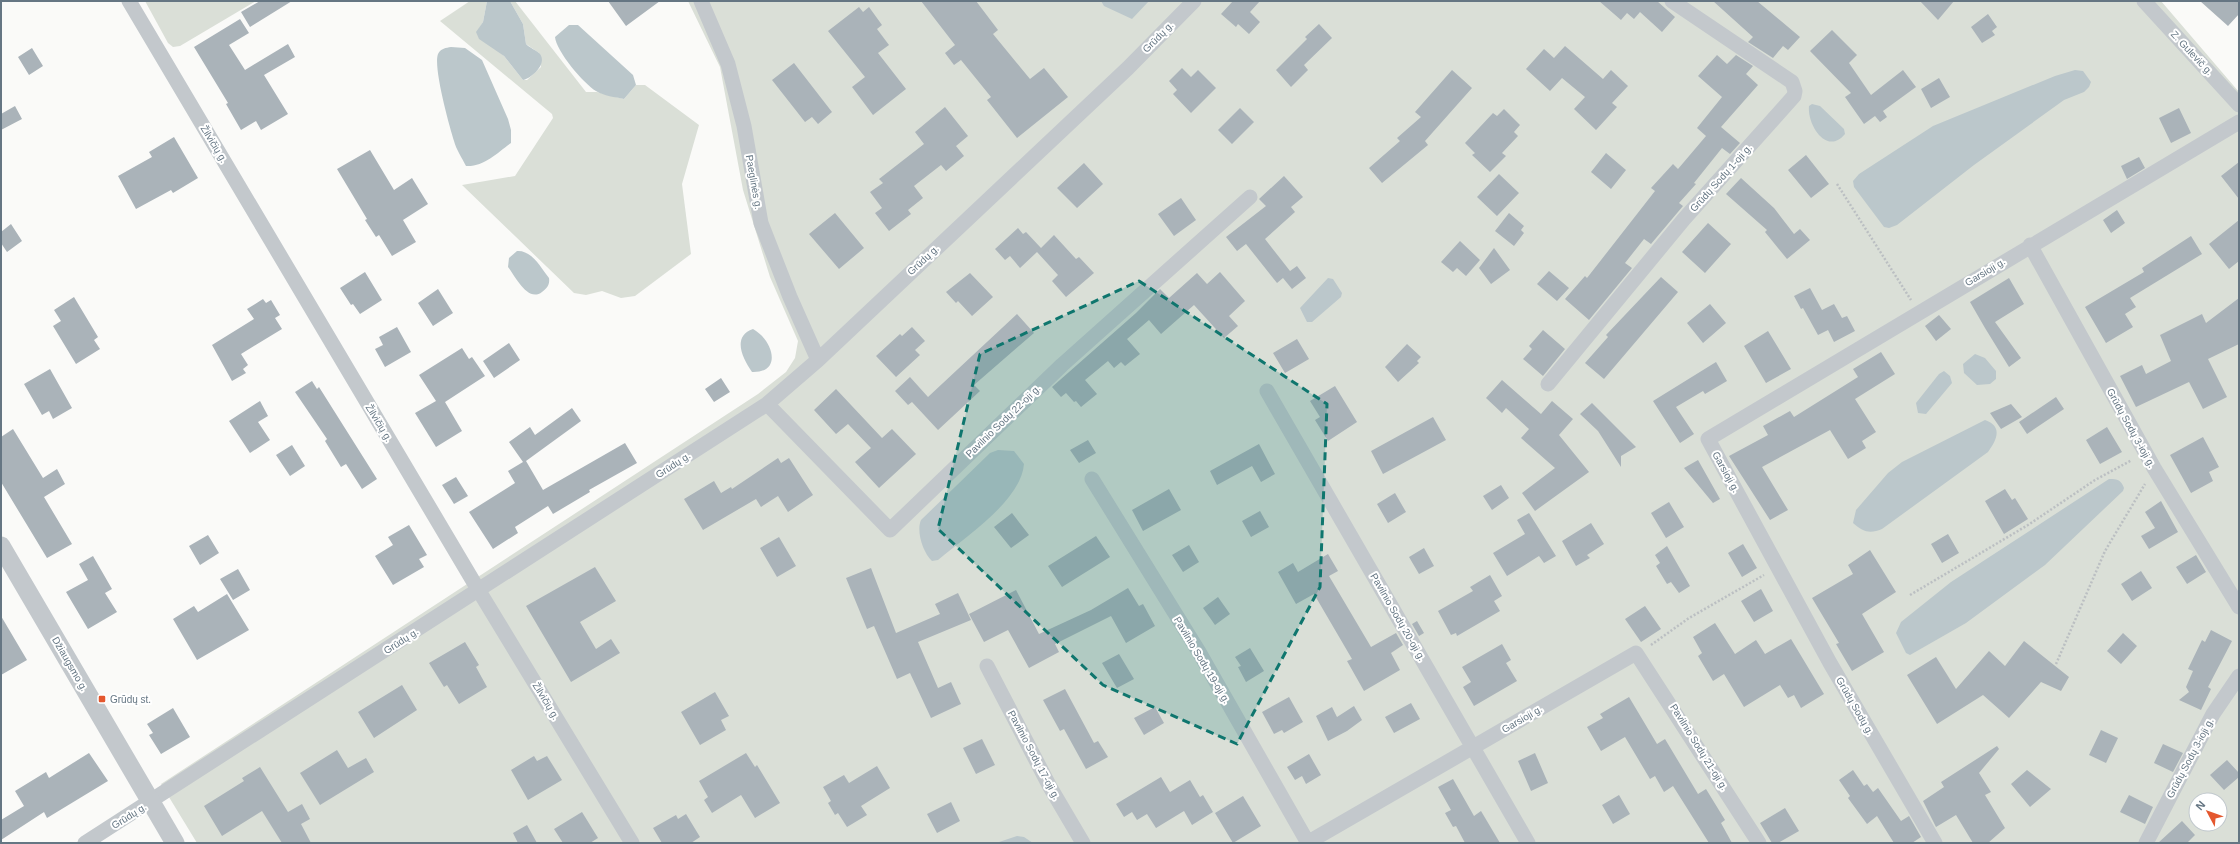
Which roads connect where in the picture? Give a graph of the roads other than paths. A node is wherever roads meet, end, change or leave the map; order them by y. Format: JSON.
{"nodes":[{"id":1,"x":129,"y":1,"type":"edge"},
{"id":2,"x":701,"y":1,"type":"edge"},
{"id":3,"x":1194,"y":1,"type":"edge"},
{"id":4,"x":1672,"y":1,"type":"edge"},
{"id":5,"x":2144,"y":1,"type":"edge"},
{"id":6,"x":2236,"y":94,"type":"edge"},
{"id":7,"x":2239,"y":122,"type":"edge"},
{"id":8,"x":1250,"y":197,"type":"dead end"},
{"id":9,"x":2030,"y":245,"type":"junction"},
{"id":10,"x":818,"y":360,"type":"junction"},
{"id":11,"x":1548,"y":384,"type":"dead end"},
{"id":12,"x":1267,"y":391,"type":"dead end"},
{"id":13,"x":767,"y":404,"type":"junction"},
{"id":14,"x":1092,"y":479,"type":"dead end"},
{"id":15,"x":1,"y":546,"type":"edge"},
{"id":16,"x":1779,"y":567,"type":"joint"},
{"id":17,"x":479,"y":591,"type":"junction"},
{"id":18,"x":2239,"y":607,"type":"edge"},
{"id":19,"x":1636,"y":653,"type":"joint"},
{"id":20,"x":987,"y":666,"type":"dead end"},
{"id":21,"x":2239,"y":676,"type":"edge"},
{"id":22,"x":1473,"y":748,"type":"junction"},
{"id":23,"x":150,"y":802,"type":"junction"},
{"id":24,"x":85,"y":843,"type":"edge"},
{"id":25,"x":175,"y":843,"type":"edge"},
{"id":26,"x":632,"y":843,"type":"edge"},
{"id":27,"x":1083,"y":843,"type":"edge"},
{"id":28,"x":1308,"y":843,"type":"edge"},
{"id":29,"x":1528,"y":843,"type":"edge"},
{"id":30,"x":1759,"y":843,"type":"edge"},
{"id":31,"x":1934,"y":843,"type":"edge"},
{"id":32,"x":2146,"y":843,"type":"edge"}],
"edges":[{"from":1,"to":17,"type":"street","name":"Žilvičių g."},
{"from":2,"to":10,"type":"street","name":"Paeglinės g."},
{"from":3,"to":10,"type":"street","name":"Grūdų g."},
{"from":4,"to":11,"type":"street","name":"Grūdų Sodų 1-oji g."},
{"from":5,"to":6,"type":"street","name":"Z. Gulevič g."},
{"from":7,"to":9,"type":"street","name":"Garsioji g."},
{"from":8,"to":13,"type":"street","name":"Pavilnio Sodų 22-oji g."},
{"from":9,"to":16,"type":"street","name":"Garsioji g."},
{"from":9,"to":18,"type":"street","name":"Grūdų Sodų 3-ioji g."},
{"from":10,"to":13,"type":"street","name":"Grūdų g."},
{"from":12,"to":22,"type":"street","name":"Pavilnio Sodų 20-oji g."},
{"from":13,"to":17,"type":"street","name":"Grūdų g."},
{"from":14,"to":28,"type":"street","name":"Pavilnio Sodų 19-oji g."},
{"from":15,"to":23,"type":"street","name":"Džiaugsmo g."},
{"from":16,"to":31,"type":"street","name":"Grūdų Sodų g."},
{"from":17,"to":23,"type":"street","name":"Grūdų g."},
{"from":17,"to":26,"type":"street","name":"Žilvičių g."},
{"from":19,"to":22,"type":"street","name":"Garsioji g."},
{"from":19,"to":30,"type":"street","name":"Pavilnio Sodų 21-oji g."},
{"from":20,"to":27,"type":"street","name":"Pavilnio Sodų 17-oji g."},
{"from":21,"to":32,"type":"street","name":"Grūdų Sodų 3-ioji g."},
{"from":22,"to":28,"type":"street","name":"Garsioji g."},
{"from":22,"to":29,"type":"street","name":"Pavilnio Sodų 20-oji g."},
{"from":23,"to":24,"type":"street","name":"Grūdų g."},
{"from":23,"to":25,"type":"street","name":"Džiaugsmo g."}]}
